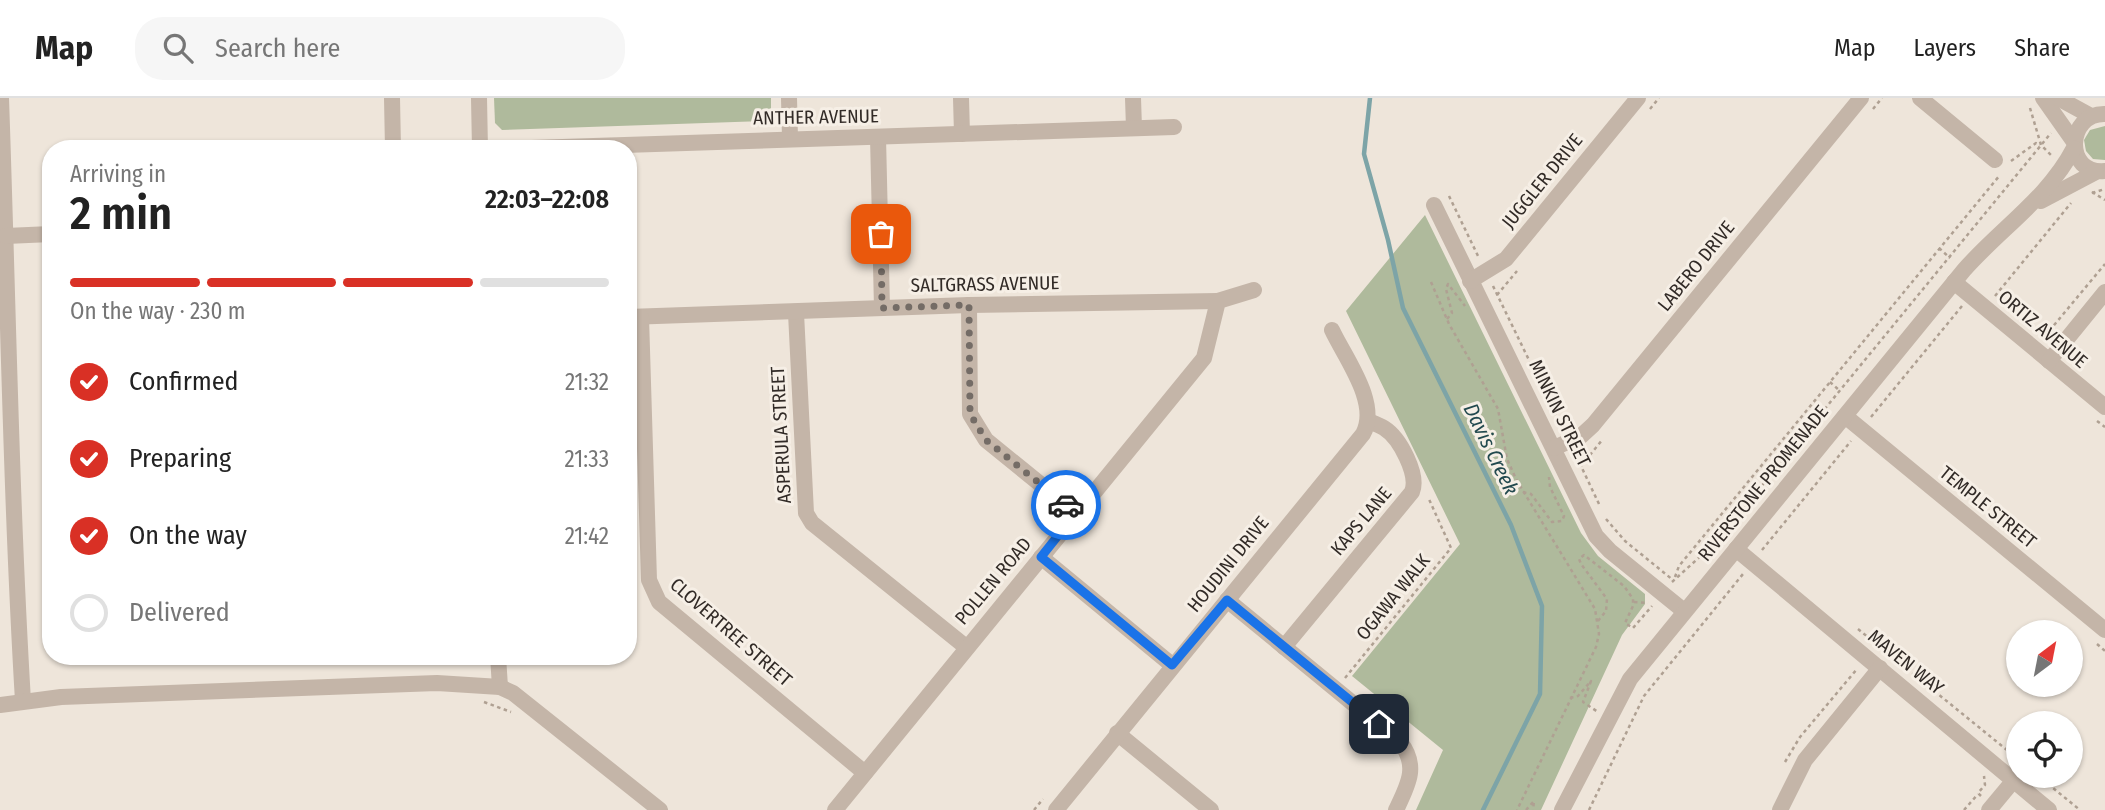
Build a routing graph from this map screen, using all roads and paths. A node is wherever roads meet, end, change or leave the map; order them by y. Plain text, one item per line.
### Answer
1 (1, 98) edge
2 (392, 98) edge
3 (479, 98) edge
4 (789, 98) edge
5 (961, 98) edge
6 (1133, 98) edge
7 (1638, 98) edge
8 (1882, 98) edge
9 (1920, 98) edge
10 (2043, 98) edge
11 (2058, 98) edge
12 (1867, 103) edge
13 (2101, 114) edge
14 (1174, 127) dead end
15 (1134, 128) junction
16 (962, 134) junction
17 (878, 136) junction
18 (790, 138) junction
19 (393, 140) edge
20 (480, 140) edge
21 (637, 144) edge
22 (2074, 145) junction
23 (1995, 160) dead end
24 (2100, 171) edge
25 (2105, 189) edge
26 (2084, 195) dead end
27 (1449, 196) dead end
28 (2075, 198) dead end
29 (1434, 205) dead end
30 (2029, 208) junction
31 (42, 234) edge
32 (6, 236) junction
33 (1939, 248) junction
34 (1949, 257) junction
35 (2105, 264) edge
36 (1486, 272) junction
37 (1959, 276) junction
38 (1470, 281) junction
39 (1432, 282) dead end
40 (1254, 290) dead end
41 (2105, 292) edge
42 (1971, 296) junction
43 (1995, 296) dead end
44 (1218, 301) junction
45 (969, 305) junction
46 (882, 308) junction
47 (796, 313) junction
48 (637, 317) edge
49 (1332, 330) dead end
50 (2045, 337) dead end
51 (2049, 361) junction
52 (637, 370) edge
53 (6, 378) edge
54 (2105, 407) edge
55 (1845, 416) junction
56 (1368, 421) junction
57 (1861, 429) junction
58 (1607, 433) dead end
59 (1562, 445) junction
60 (1573, 468) junction
61 (1412, 492) junction
62 (1523, 492) junction
63 (1076, 513) junction
64 (7, 536) edge
65 (1736, 549) junction
66 (1041, 557) junction
67 (1752, 563) junction
68 (1673, 580) junction
69 (1227, 600) junction
70 (1633, 602) junction
71 (1685, 611) junction
72 (1598, 621) junction
73 (2105, 630) edge
74 (966, 647) junction
75 (1284, 647) junction
76 (499, 665) edge
77 (1172, 665) junction
78 (1880, 668) junction
79 (500, 687) junction
80 (1336, 689) junction
81 (1570, 698) junction
82 (475, 699) dead end
83 (23, 701) junction
84 (0, 705) edge
85 (518, 715) dead end
86 (1607, 717) junction
87 (1117, 733) junction
88 (865, 773) junction
89 (2006, 773) edge
90 (2007, 788) edge
91 (2023, 788) edge
92 (2053, 788) edge
93 (1978, 793) dead end
94 (660, 810) edge
95 (835, 810) edge
96 (1056, 810) edge
97 (1211, 810) edge
98 (1396, 810) edge
99 (1517, 810) edge
100 (1526, 810) edge
101 (1533, 810) edge
102 (1562, 810) edge
103 (1589, 810) edge
104 (1780, 810) edge
105 (1964, 810) edge
106 (1989, 810) edge
107 (2049, 810) edge
108 (2080, 810) edge

1 - 32 street
2 - 19 street
3 - 20 street
4 - 18 street
5 - 16 street
6 - 15 street
7 - 36 street, JUGGLER DRIVE
8 - 12 path
9 - 23 street
10 - 22 street
11 - 13 street
12 - 59 street, LABERO DRIVE
13 - 22 street, RIVERSTONE PROMENADE
14 - 15 street, ANTHER AVENUE
15 - 16 street, ANTHER AVENUE
16 - 17 street, ANTHER AVENUE
17 - 18 street, ANTHER AVENUE
17 - 46 street
18 - 21 street, ANTHER AVENUE
22 - 24 street
22 - 30 street, RIVERSTONE PROMENADE
24 - 30 street, RIVERSTONE PROMENADE
25 - 26 path
27 - 36 path
28 - 43 path
29 - 38 street, MINKIN STREET
30 - 37 street, RIVERSTONE PROMENADE
31 - 32 street
32 - 53 street
33 - 34 path
33 - 34 path
33 - 68 path
34 - 37 path
34 - 68 path
35 - 50 path
36 - 38 street, JUGGLER DRIVE
36 - 59 path
37 - 42 street, ORTIZ AVENUE
37 - 55 street, RIVERSTONE PROMENADE
38 - 59 street, MINKIN STREET
39 - 62 path
40 - 44 street
41 - 51 street
42 - 51 street, ORTIZ AVENUE
42 - 57 path
44 - 45 street, SALTGRASS AVENUE
44 - 63 street, POLLEN ROAD
45 - 46 street, SALTGRASS AVENUE
45 - 63 street
46 - 47 street, SALTGRASS AVENUE
47 - 48 street, SALTGRASS AVENUE
47 - 74 street, ASPERULA STREET
49 - 56 street
51 - 54 street, ORTIZ AVENUE
52 - 88 street, CLOVERTREE STREET
53 - 64 street
55 - 57 street, TEMPLE STREET
55 - 65 street, RIVERSTONE PROMENADE
56 - 61 street, KAPS LANE
56 - 69 street, HOUDINI DRIVE
57 - 67 path
57 - 73 street, TEMPLE STREET
58 - 60 path
59 - 60 street, MINKIN STREET
60 - 62 path
60 - 68 path
60 - 71 street, MINKIN STREET
61 - 75 street, KAPS LANE
61 - 80 path, OGAWA WALK
62 - 72 path
63 - 66 street, POLLEN ROAD
64 - 83 street
65 - 67 street, MAVEN WAY
65 - 71 street, RIVERSTONE PROMENADE
66 - 74 street, POLLEN ROAD
66 - 77 street
67 - 78 street, MAVEN WAY
67 - 103 path
69 - 75 street
69 - 77 street, HOUDINI DRIVE
70 - 70 path
70 - 72 path
71 - 86 street, RIVERSTONE PROMENADE
72 - 81 path
74 - 88 street, POLLEN ROAD
75 - 80 street
76 - 79 street
77 - 87 street, HOUDINI DRIVE
78 - 89 street, MAVEN WAY
78 - 104 street
79 - 83 street
79 - 94 street
80 - 98 street
81 - 86 path
81 - 99 path
82 - 85 path
83 - 84 street
86 - 102 street, RIVERSTONE PROMENADE
87 - 96 street, HOUDINI DRIVE
87 - 97 street
88 - 95 street, POLLEN ROAD
90 - 106 street
91 - 107 street, MAVEN WAY
92 - 108 path
93 - 105 path
100 - 101 path

